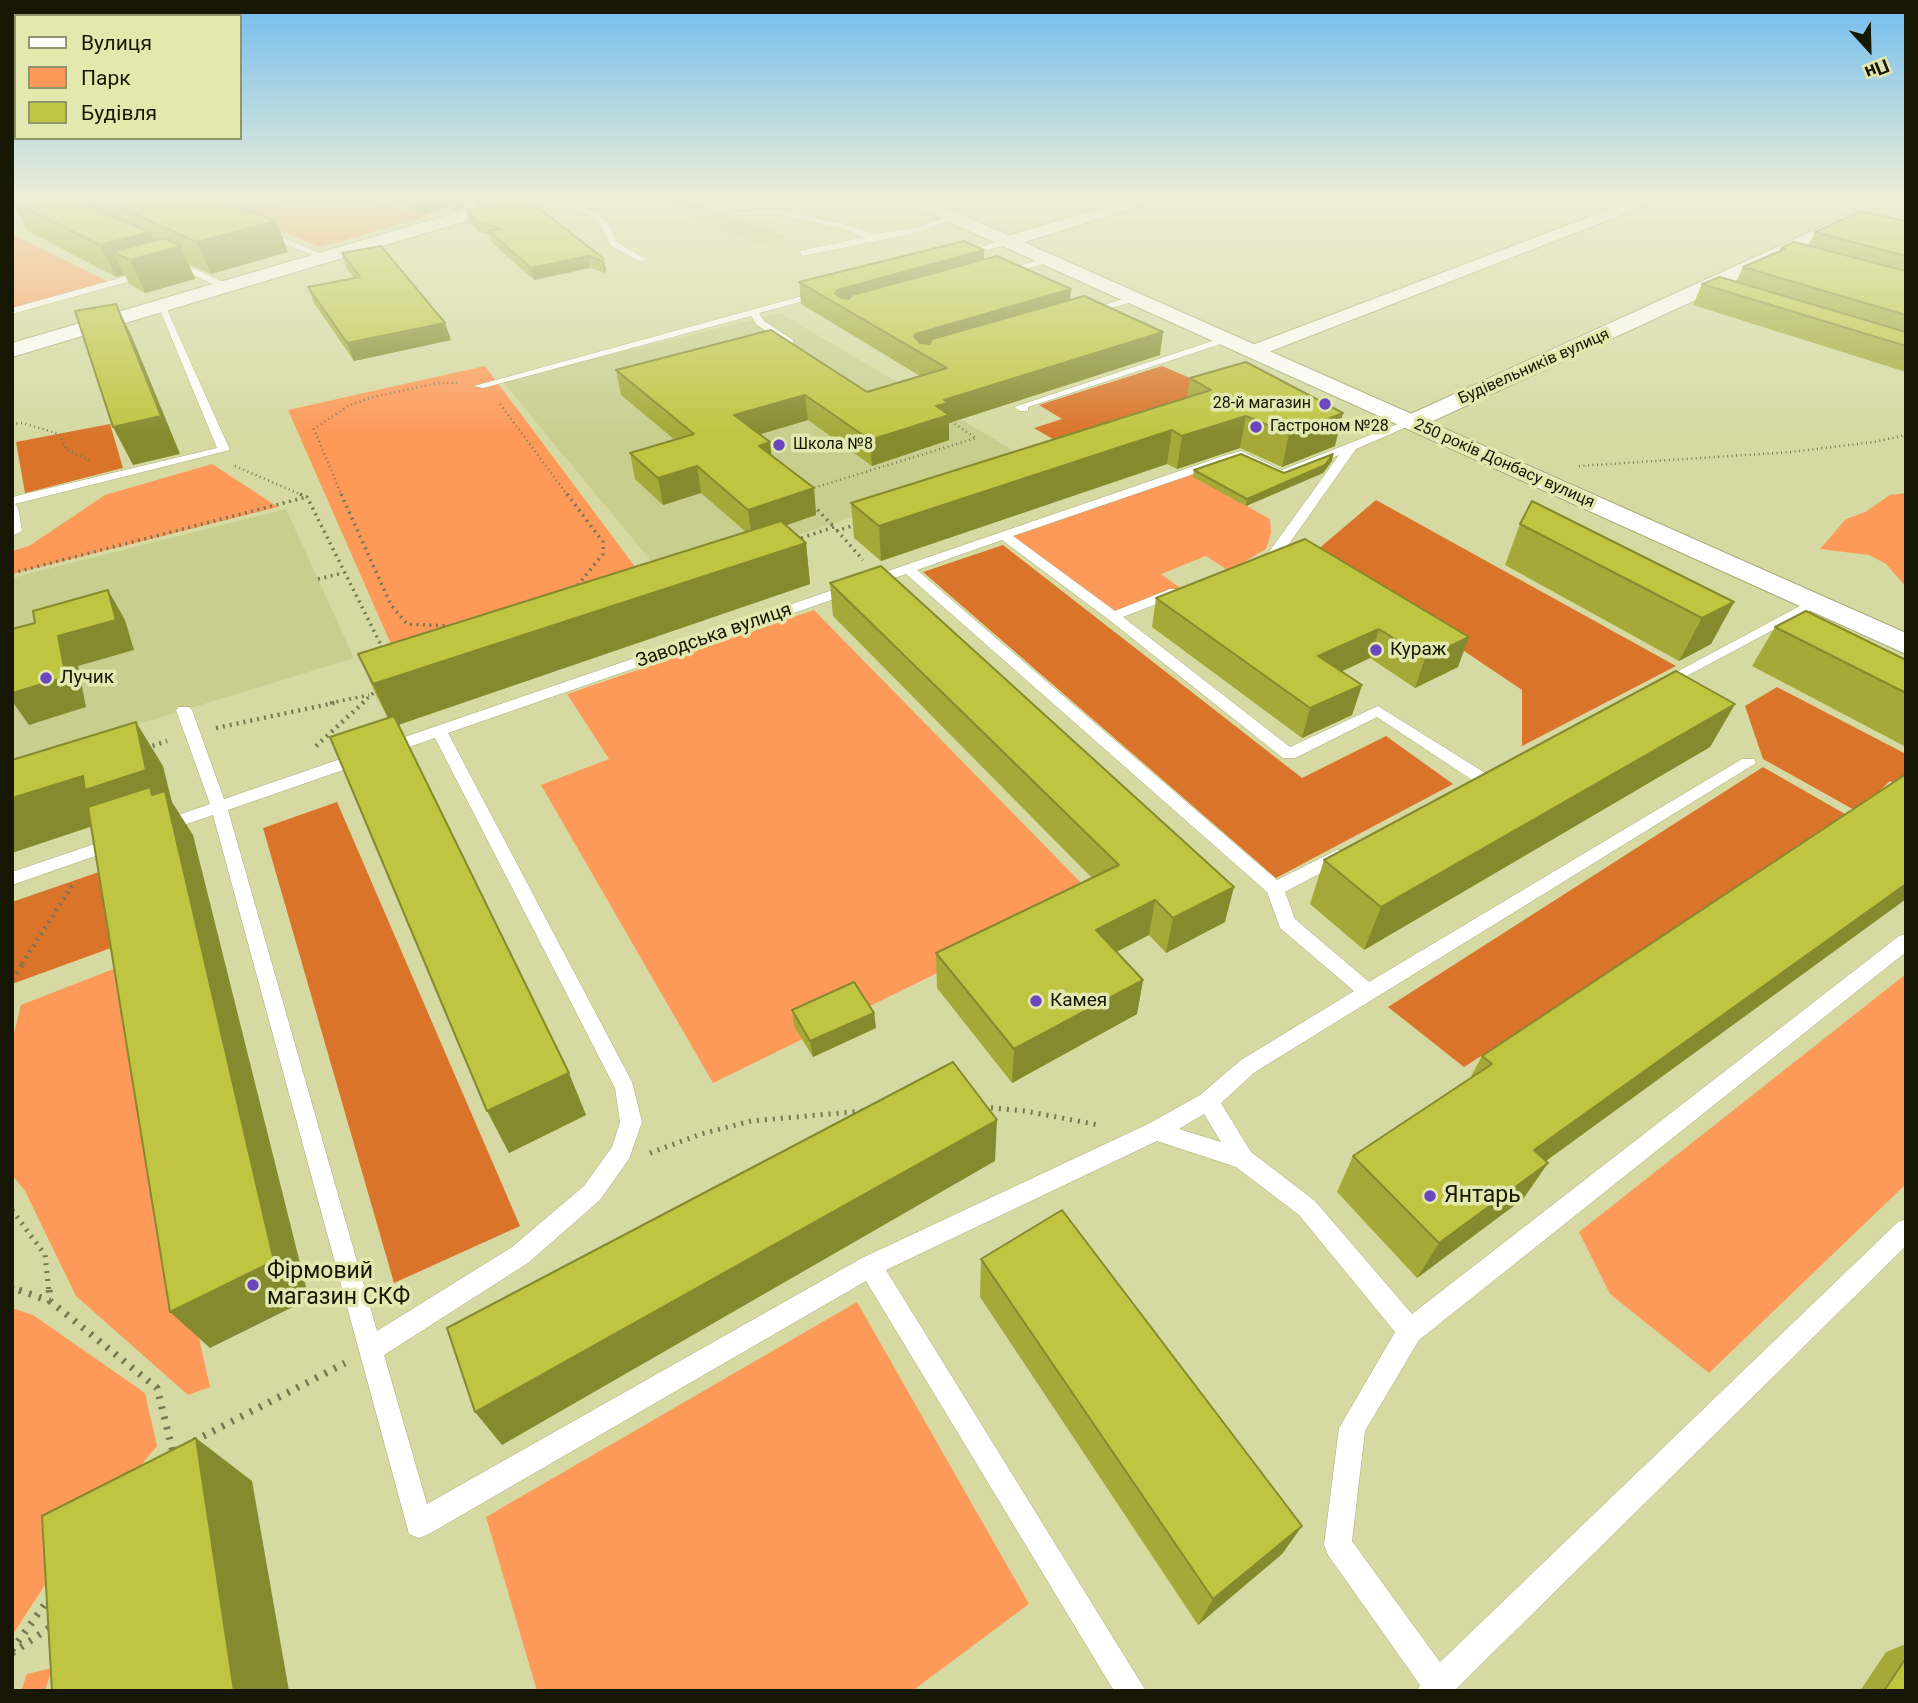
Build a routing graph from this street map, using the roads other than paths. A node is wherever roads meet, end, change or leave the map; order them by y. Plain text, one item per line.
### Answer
1 (134, 277) edge
2 (207, 277) edge
3 (253, 277) edge
4 (1086, 277) edge
5 (1445, 277) edge
6 (1730, 277) edge
7 (225, 286) junction
8 (1707, 288) junction
9 (836, 290) edge
10 (1734, 296) edge
11 (1133, 299) junction
12 (160, 305) junction
13 (12, 311) edge
14 (753, 312) junction
15 (1075, 316) edge
16 (1227, 339) junction
17 (12, 350) edge
18 (1254, 351) junction
19 (804, 352) edge
20 (480, 386) road end
21 (1024, 409) edge
22 (1412, 422) junction
23 (1351, 447) junction
24 (12, 501) edge
25 (12, 507) edge
26 (12, 532) edge
27 (1004, 536) junction
28 (1240, 567) edge
29 (908, 569) junction
30 (1194, 585) edge
31 (1813, 603) junction
32 (1113, 616) junction
33 (1906, 645) edge
34 (1642, 695) edge
35 (184, 710) dead end
36 (439, 731) junction
37 (1748, 763) dead end
38 (1484, 780) edge
39 (219, 807) junction
40 (1361, 844) edge
41 (12, 879) edge
42 (1275, 889) junction
43 (1906, 941) edge
44 (1368, 992) junction
45 (1208, 1101) junction
46 (1152, 1133) junction
47 (1243, 1159) junction
48 (1906, 1230) edge
49 (870, 1266) junction
50 (1410, 1331) junction
51 (370, 1350) junction
52 (1435, 1688) edge
53 (1131, 1691) edge

1 - 13 lane
2 - 7 lane
3 - 7 street
4 - 11 street, 250 років Донбасу вулиця
5 - 18 street
6 - 8 street, Будівельників вулиця
7 - 12 street
8 - 10 street
8 - 22 street, Будівельників вулиця
9 - 14 lane
11 - 15 lane
11 - 16 street, 250 років Донбасу вулиця
12 - 17 street
12 - 24 lane
14 - 19 lane
14 - 20 lane
16 - 18 street, 250 років Донбасу вулиця
16 - 21 lane
18 - 22 street, 250 років Донбасу вулиця
22 - 23 lane, Заводська вулиця
22 - 31 street, 250 років Донбасу вулиця
23 - 27 lane, Заводська вулиця
23 - 28 lane
25 - 26 lane
27 - 29 lane, Заводська вулиця
27 - 32 lane
29 - 36 lane, Заводська вулиця
29 - 42 lane
30 - 32 lane
31 - 33 street, 250 років Донбасу вулиця
31 - 34 lane
32 - 38 lane
35 - 39 lane
36 - 39 lane, Заводська вулиця
36 - 51 lane
37 - 44 lane
39 - 41 lane, Заводська вулиця
39 - 51 lane
40 - 42 lane
42 - 44 lane
43 - 50 lane
44 - 45 lane
45 - 46 lane
45 - 47 lane
46 - 47 lane
46 - 49 lane
47 - 50 lane
48 - 52 lane
49 - 51 lane
49 - 53 lane
50 - 52 lane

